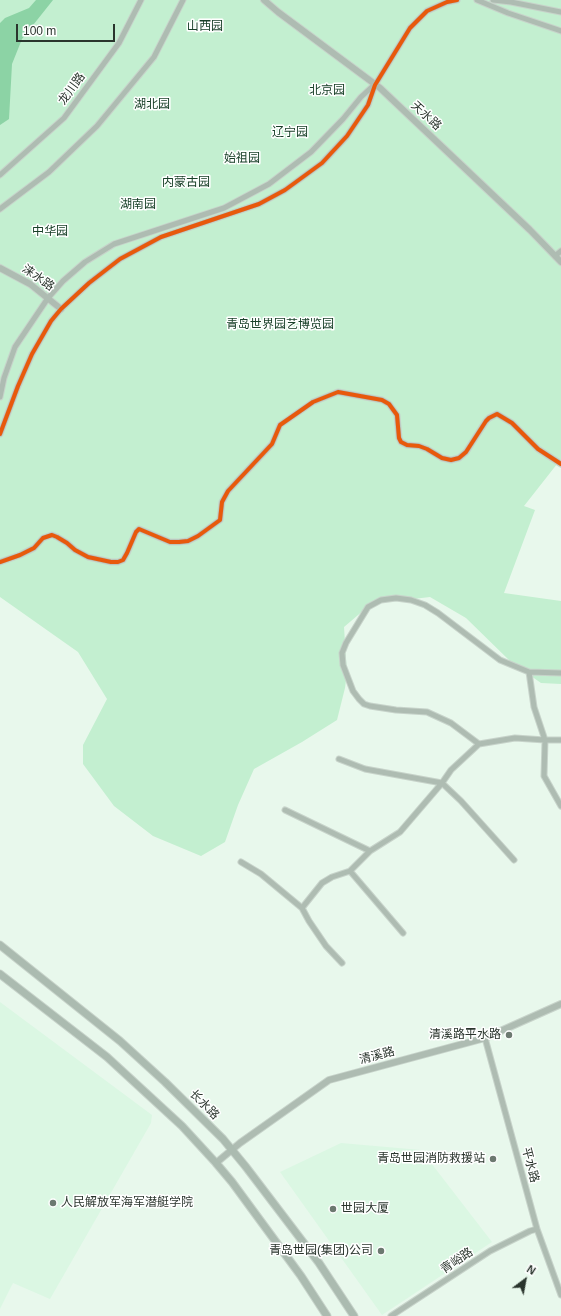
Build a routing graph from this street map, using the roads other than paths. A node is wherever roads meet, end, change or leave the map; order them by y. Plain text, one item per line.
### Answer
1 (141, 0) edge
2 (183, 0) edge
3 (264, 0) edge
4 (457, 0) edge
5 (477, 0) edge
6 (493, 0) edge
7 (512, 1) edge
8 (561, 12) edge
9 (508, 13) junction
10 (561, 31) edge
11 (375, 84) junction
12 (0, 175) edge
13 (0, 209) edge
14 (561, 251) edge
15 (556, 256) junction
16 (561, 262) edge
17 (0, 268) edge
18 (48, 298) junction
19 (61, 309) junction
20 (0, 397) edge
21 (0, 434) edge
22 (561, 464) edge
23 (0, 562) edge
24 (529, 672) junction
25 (561, 673) edge
26 (545, 740) junction
27 (561, 740) edge
28 (480, 744) junction
29 (339, 759) dead end
30 (442, 783) junction
31 (561, 806) edge
32 (285, 810) dead end
33 (370, 851) junction
34 (514, 860) dead end
35 (241, 862) dead end
36 (350, 871) junction
37 (302, 908) junction
38 (403, 934) dead end
39 (0, 945) edge
40 (342, 962) dead end
41 (0, 974) edge
42 (561, 1004) edge
43 (485, 1038) junction
44 (232, 1149) junction
45 (216, 1162) junction
46 (537, 1230) junction
47 (561, 1295) edge
48 (400, 1310) junction
49 (327, 1316) edge
50 (354, 1316) edge
51 (392, 1316) edge
52 (403, 1316) edge

1 - 12 street, 龙川路
2 - 13 street
3 - 11 street, 天水路
4 - 11 street
5 - 9 street
6 - 7 street
7 - 8 street
7 - 9 street
9 - 10 street
11 - 15 street, 天水路
11 - 18 street
11 - 19 street
14 - 15 street
15 - 16 street, 天水路
17 - 18 street, 涞水路
18 - 19 street, 涞水路
18 - 20 street
19 - 21 street
22 - 23 street
24 - 25 street
24 - 26 street
24 - 28 street
26 - 27 street
26 - 28 street
26 - 31 street
28 - 30 street
29 - 30 street
30 - 33 street
30 - 34 street
32 - 33 street
33 - 36 street
35 - 37 street
36 - 37 street
36 - 38 street
37 - 40 street
39 - 44 main road, 长水路
41 - 45 main road
42 - 43 street, 清溪路
43 - 44 street, 清溪路
43 - 46 street, 平水路
44 - 45 street, 清溪路
44 - 50 main road, 长水路
45 - 49 main road
46 - 47 street, 平水路
46 - 48 street, 青峪路
48 - 51 street, 青峪路
48 - 52 street

